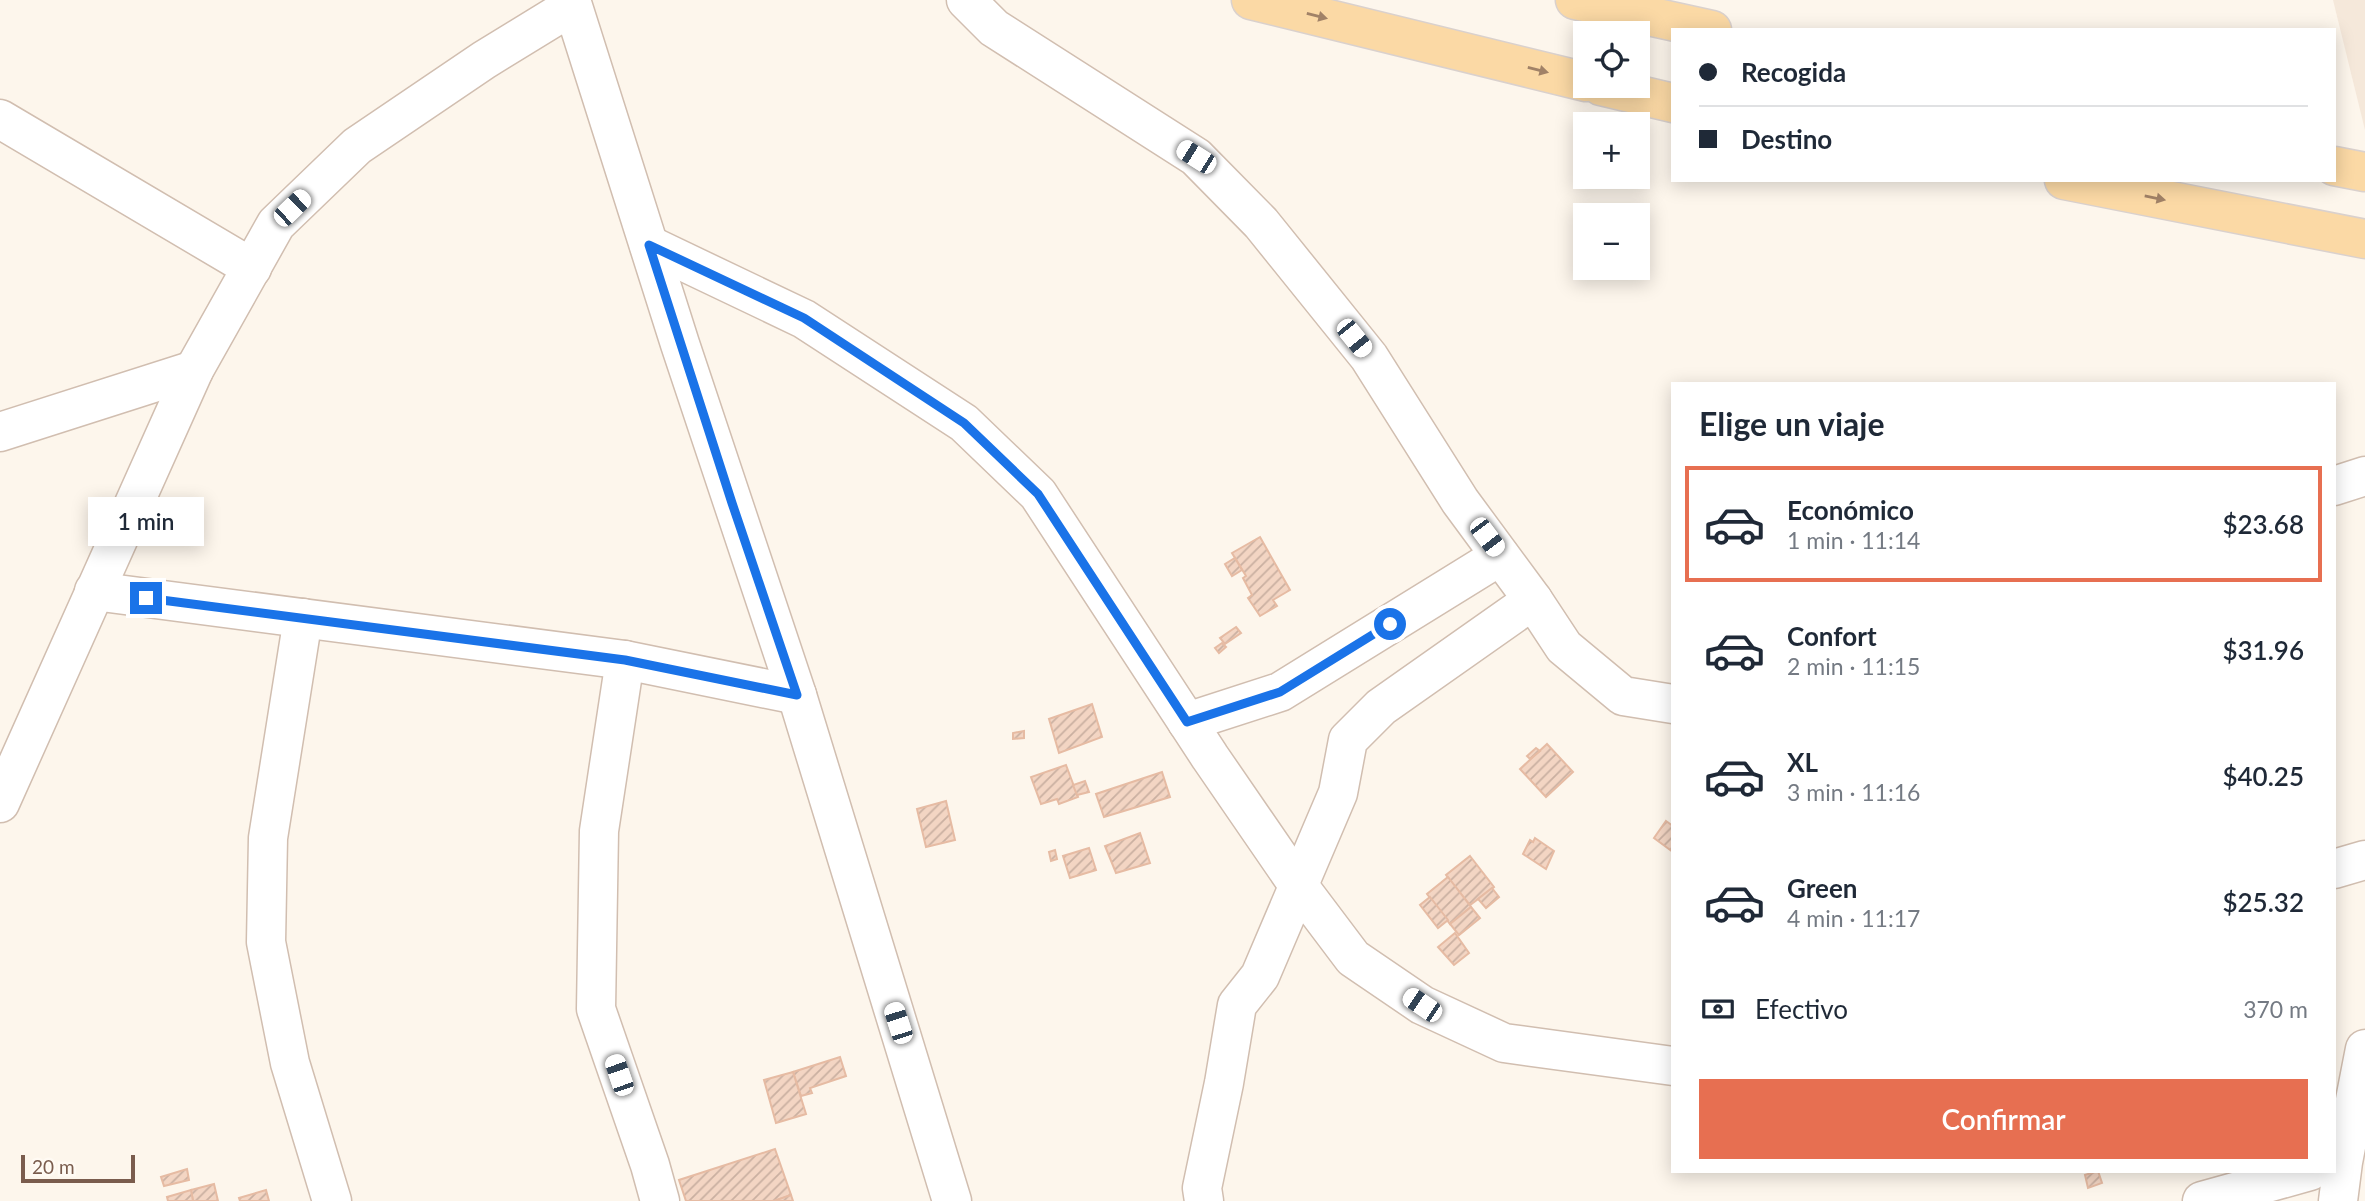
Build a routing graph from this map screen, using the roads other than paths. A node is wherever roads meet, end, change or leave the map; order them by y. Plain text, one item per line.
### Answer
1 (966, 0) edge
2 (1251, 0) edge
3 (1576, 0) edge
4 (571, 3) edge
5 (999, 14) edge
6 (1703, 28) edge
7 (1573, 79) edge
8 (1650, 98) edge
9 (1671, 103) edge
10 (10, 133) edge
11 (2336, 166) edge
12 (2365, 172) edge
13 (2074, 182) edge
14 (2365, 239) edge
15 (649, 245) junction
16 (252, 268) junction
17 (194, 370) junction
18 (0, 432) edge
19 (2365, 476) edge
20 (2336, 485) edge
21 (1500, 555) junction
22 (94, 591) junction
23 (1533, 600) junction
24 (303, 618) junction
25 (625, 660) junction
26 (797, 695) junction
27 (1671, 704) edge
28 (1187, 722) junction
29 (12, 753) edge
30 (0, 803) edge
31 (2365, 860) edge
32 (2336, 868) edge
33 (1298, 885) junction
34 (2365, 1049) edge
35 (1671, 1066) edge
36 (2336, 1142) edge
37 (2301, 1173) edge
38 (2331, 1173) edge
39 (332, 1201) edge
40 (660, 1201) edge
41 (952, 1201) edge
42 (1204, 1201) edge
43 (2202, 1201) edge
44 (2338, 1201) edge

1 - 5 street
2 -> 7 main road
3 - 6 main road
4 - 15 street
4 - 16 street
5 - 21 street
8 - 9 main road
10 - 16 street
11 - 12 main road
13 -> 14 main road
15 - 26 street
15 - 28 street
16 - 17 street
17 - 18 street
17 - 22 street
19 - 20 street
21 - 23 street
21 - 28 street
22 - 24 street
22 - 29 street
23 - 27 street
23 - 33 street
24 - 25 street
24 - 39 street
25 - 26 street
25 - 40 street
26 - 41 street
28 - 33 street
29 - 30 street
31 - 32 street
33 - 35 street
33 - 42 street
34 - 36 street
37 - 43 street
38 - 44 street

